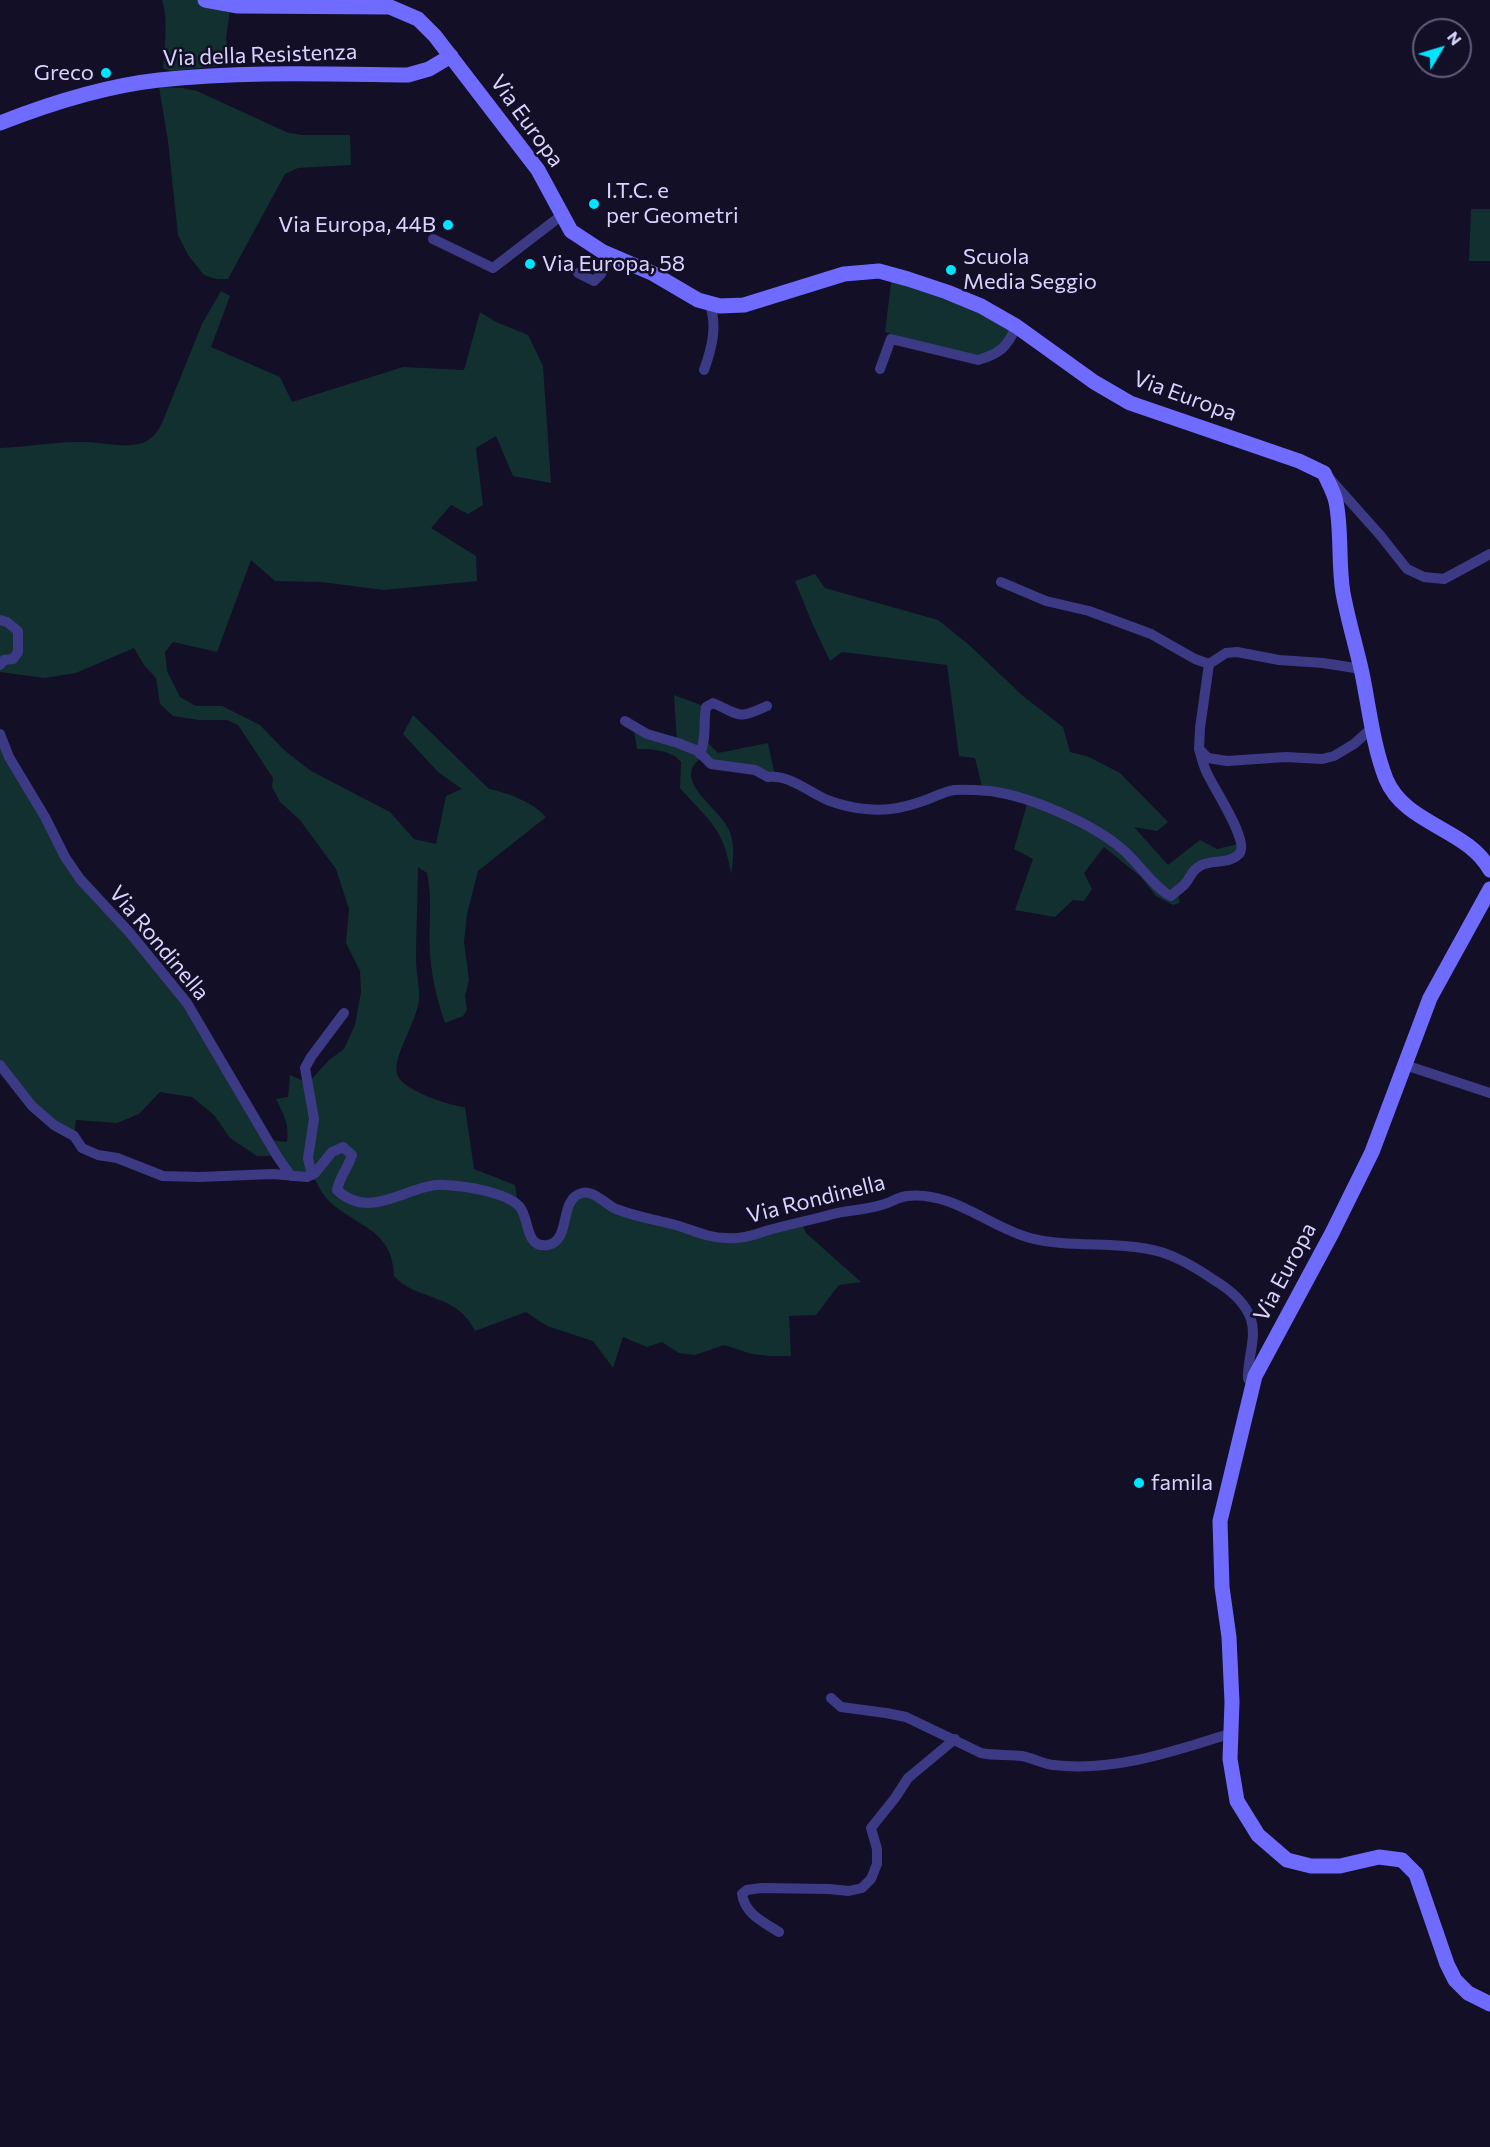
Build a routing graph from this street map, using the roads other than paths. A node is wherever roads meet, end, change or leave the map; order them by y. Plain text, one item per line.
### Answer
1 (205, 0) edge
2 (451, 56) junction
3 (0, 123) edge
4 (562, 215) junction
5 (433, 239) dead end
6 (610, 255) junction
7 (578, 273) dead end
8 (709, 303) junction
9 (1016, 326) junction
10 (880, 369) dead end
11 (704, 370) dead end
12 (1324, 473) junction
13 (1490, 554) edge
14 (1001, 582) dead end
15 (0, 620) edge
16 (2, 662) edge
17 (1209, 664) junction
18 (1361, 669) junction
19 (766, 706) dead end
20 (625, 721) dead end
21 (1373, 727) junction
22 (0, 735) edge
23 (1199, 748) junction
24 (700, 754) junction
25 (1490, 870) edge
26 (1490, 889) edge
27 (344, 1013) dead end
28 (0, 1065) edge
29 (1405, 1065) junction
30 (1490, 1093) edge
31 (312, 1175) junction
32 (291, 1176) junction
33 (1252, 1383) junction
34 (831, 1698) dead end
35 (1229, 1734) junction
36 (954, 1739) junction
37 (779, 1932) dead end
38 (1490, 2004) edge

1 - 2 main road, Via Europa
2 - 3 main road, Via della Resistenza
2 - 4 main road, Via Europa
4 - 5 street
4 - 6 main road, Via Europa
6 - 7 street
6 - 8 main road, Via Europa
8 - 9 main road, Via Europa
8 - 11 street
9 - 10 street
9 - 12 main road, Via Europa
12 - 13 street
12 - 18 main road
14 - 17 street
15 - 16 street
17 - 18 street
17 - 23 street
18 - 21 main road
19 - 24 street
20 - 24 street
21 - 23 street
21 - 25 main road
22 - 32 street, Via Rondinella
23 - 24 street
26 - 29 main road, Via Europa
27 - 31 street
28 - 32 street
29 - 30 street
29 - 33 main road, Via Europa
31 - 32 street
31 - 33 street, Via Rondinella
33 - 35 main road, Via Europa
34 - 36 street
35 - 36 street
35 - 38 main road, Via Europa
36 - 37 street

